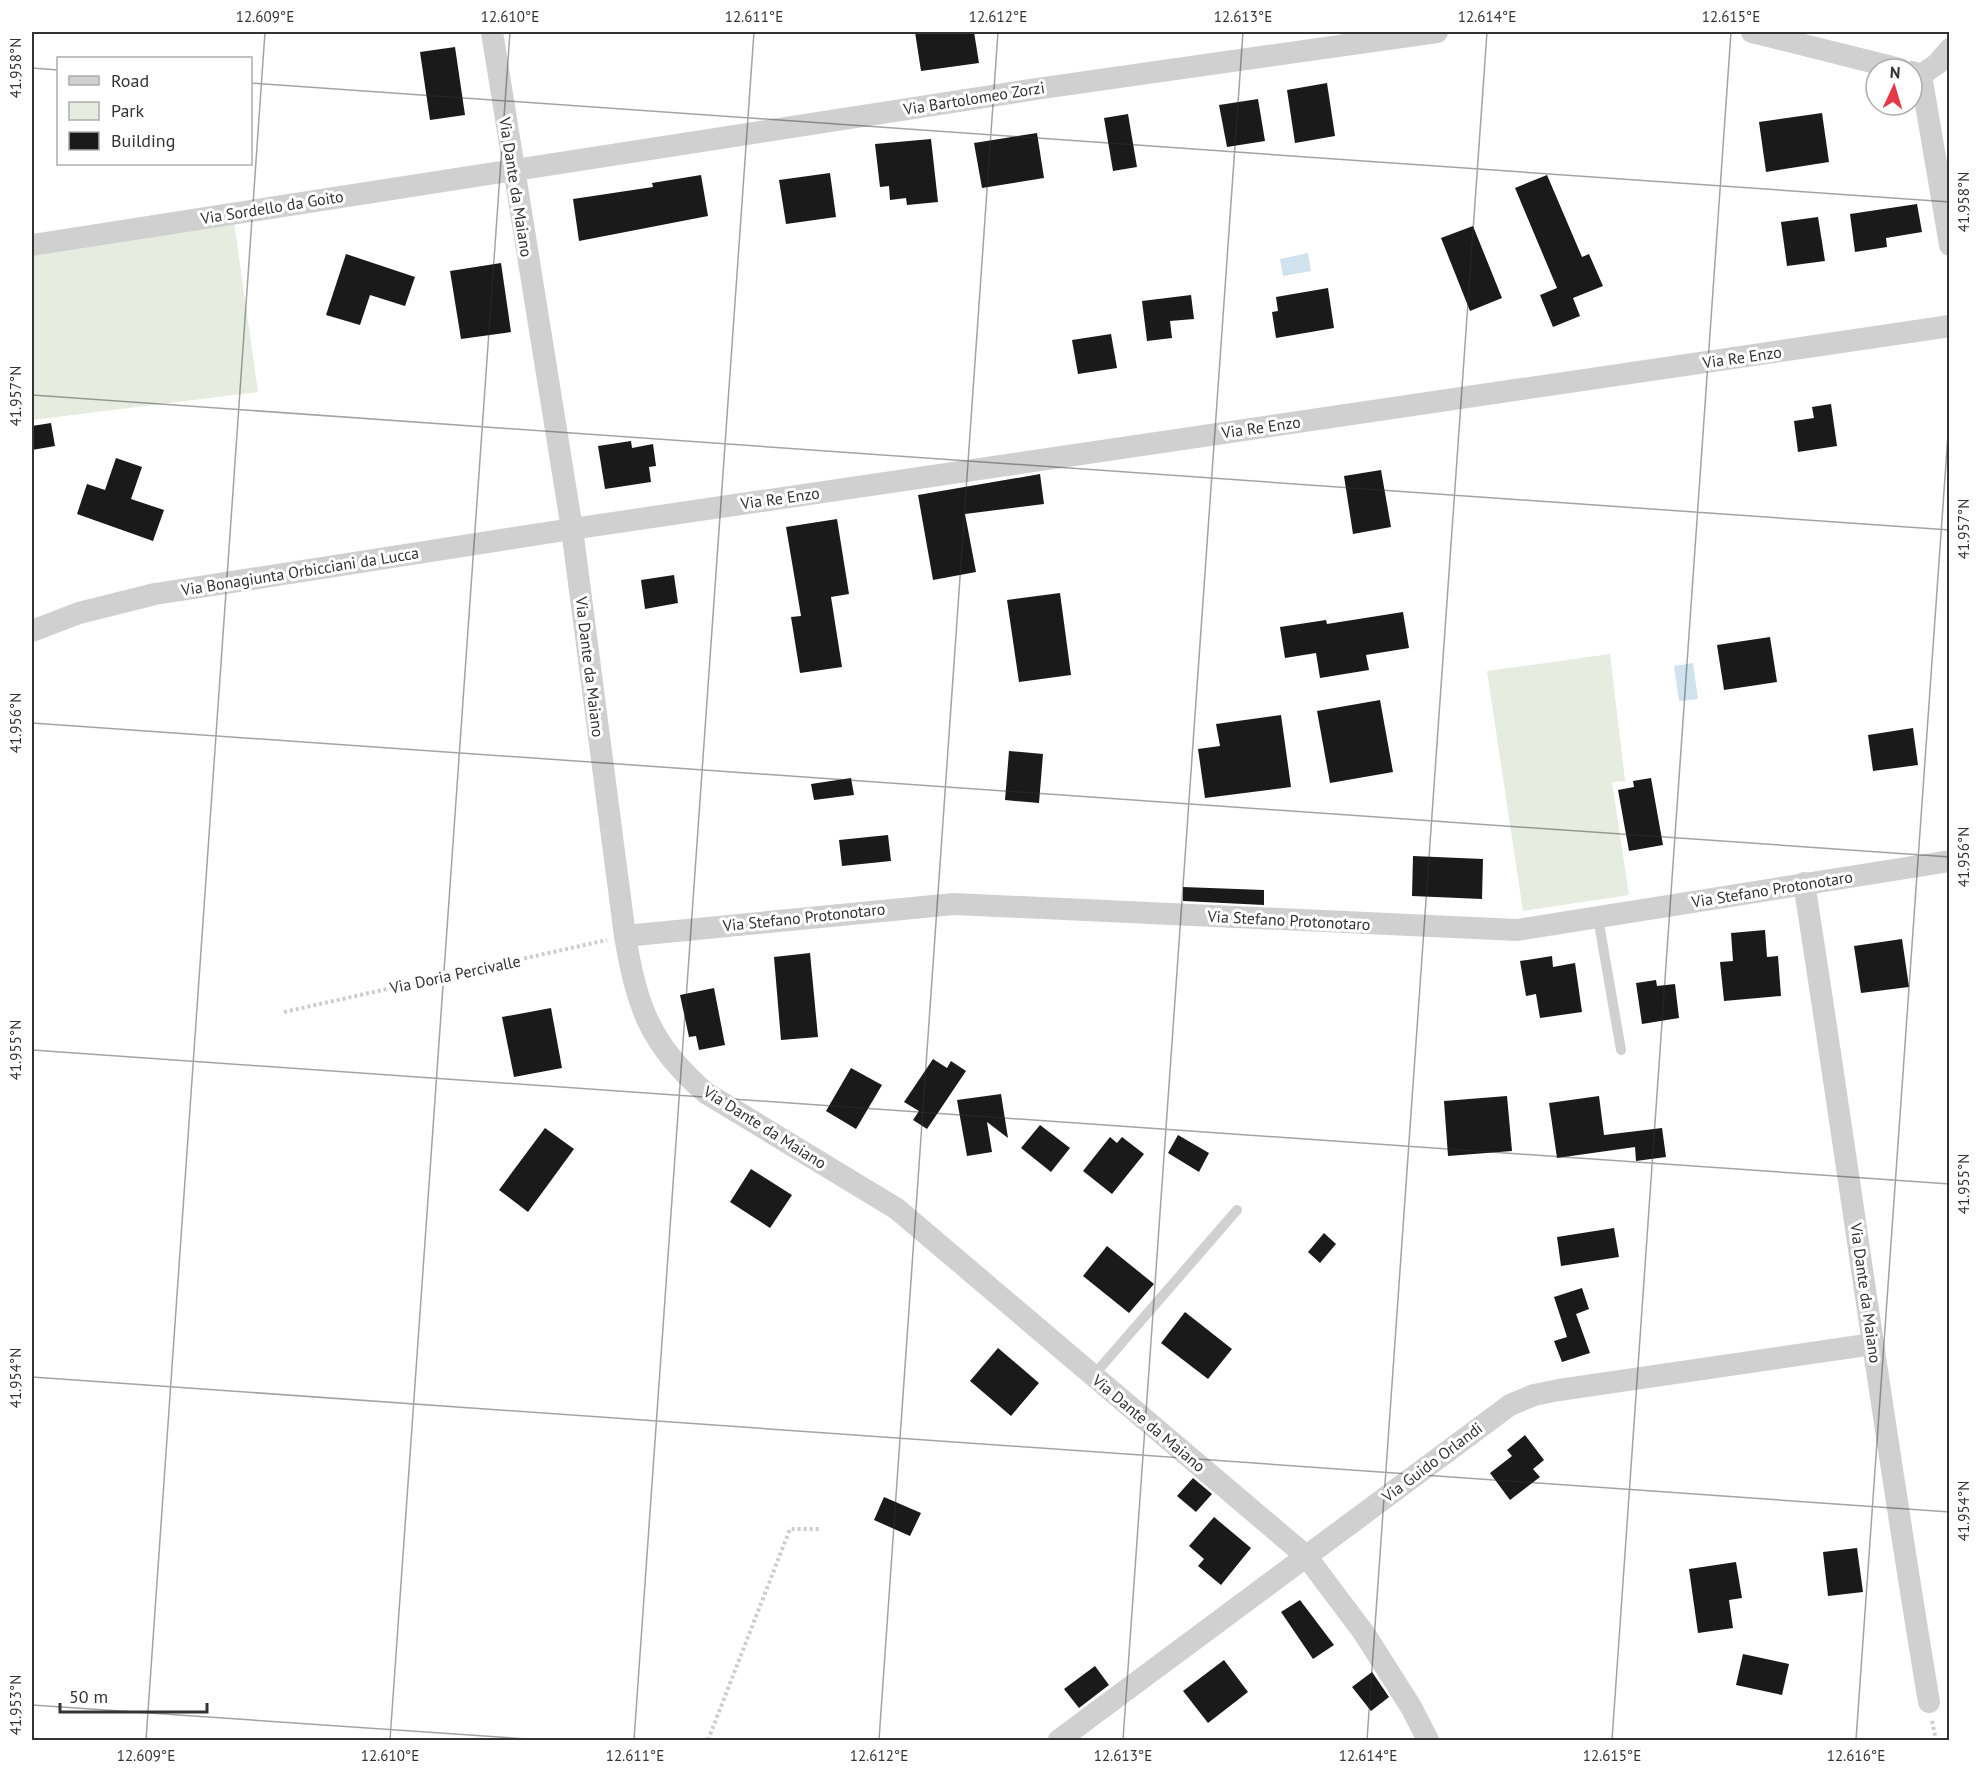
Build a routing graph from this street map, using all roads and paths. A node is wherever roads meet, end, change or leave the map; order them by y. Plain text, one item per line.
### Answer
1 (492, 32) edge
2 (1437, 32) edge
3 (1752, 32) edge
4 (1950, 49) edge
5 (1864, 60) edge
6 (1924, 68) edge
7 (1921, 117) edge
8 (512, 169) junction
9 (32, 244) edge
10 (1950, 245) edge
11 (1950, 326) edge
12 (572, 528) junction
13 (32, 631) edge
14 (1950, 861) edge
15 (1804, 883) junction
16 (1598, 918) junction
17 (625, 936) junction
18 (284, 1012) dead end
19 (1621, 1050) dead end
20 (1236, 1210) dead end
21 (1873, 1344) junction
22 (1093, 1376) junction
23 (820, 1529) dead end
24 (1306, 1556) junction
25 (1929, 1702) dead end
26 (708, 1740) edge
27 (1059, 1740) edge
28 (1428, 1740) edge

1 - 8 street, Via Dante da Maiano
2 - 8 street, Via Bartolomeo Zorzi
3 - 5 street
4 - 6 street
7 - 10 street
8 - 9 street, Via Sordello da Goito
8 - 12 street, Via Dante da Maiano
11 - 12 street, Via Re Enzo
12 - 13 street, Via Bonagiunta Orbicciani da Lucca
12 - 17 street, Via Dante da Maiano
14 - 15 street, Via Stefano Protonotaro
15 - 16 street, Via Stefano Protonotaro
15 - 21 street, Via Dante da Maiano
16 - 17 street, Via Stefano Protonotaro
16 - 19 lane
17 - 18 path, Via Doria Percivalle
17 - 22 street, Via Dante da Maiano
20 - 22 lane
21 - 24 street, Via Guido Orlandi
21 - 25 street, Via Dante da Maiano
22 - 24 street, Via Dante da Maiano
23 - 26 path
24 - 27 street, Via Guido Orlandi
24 - 28 street, Via Dante da Maiano

